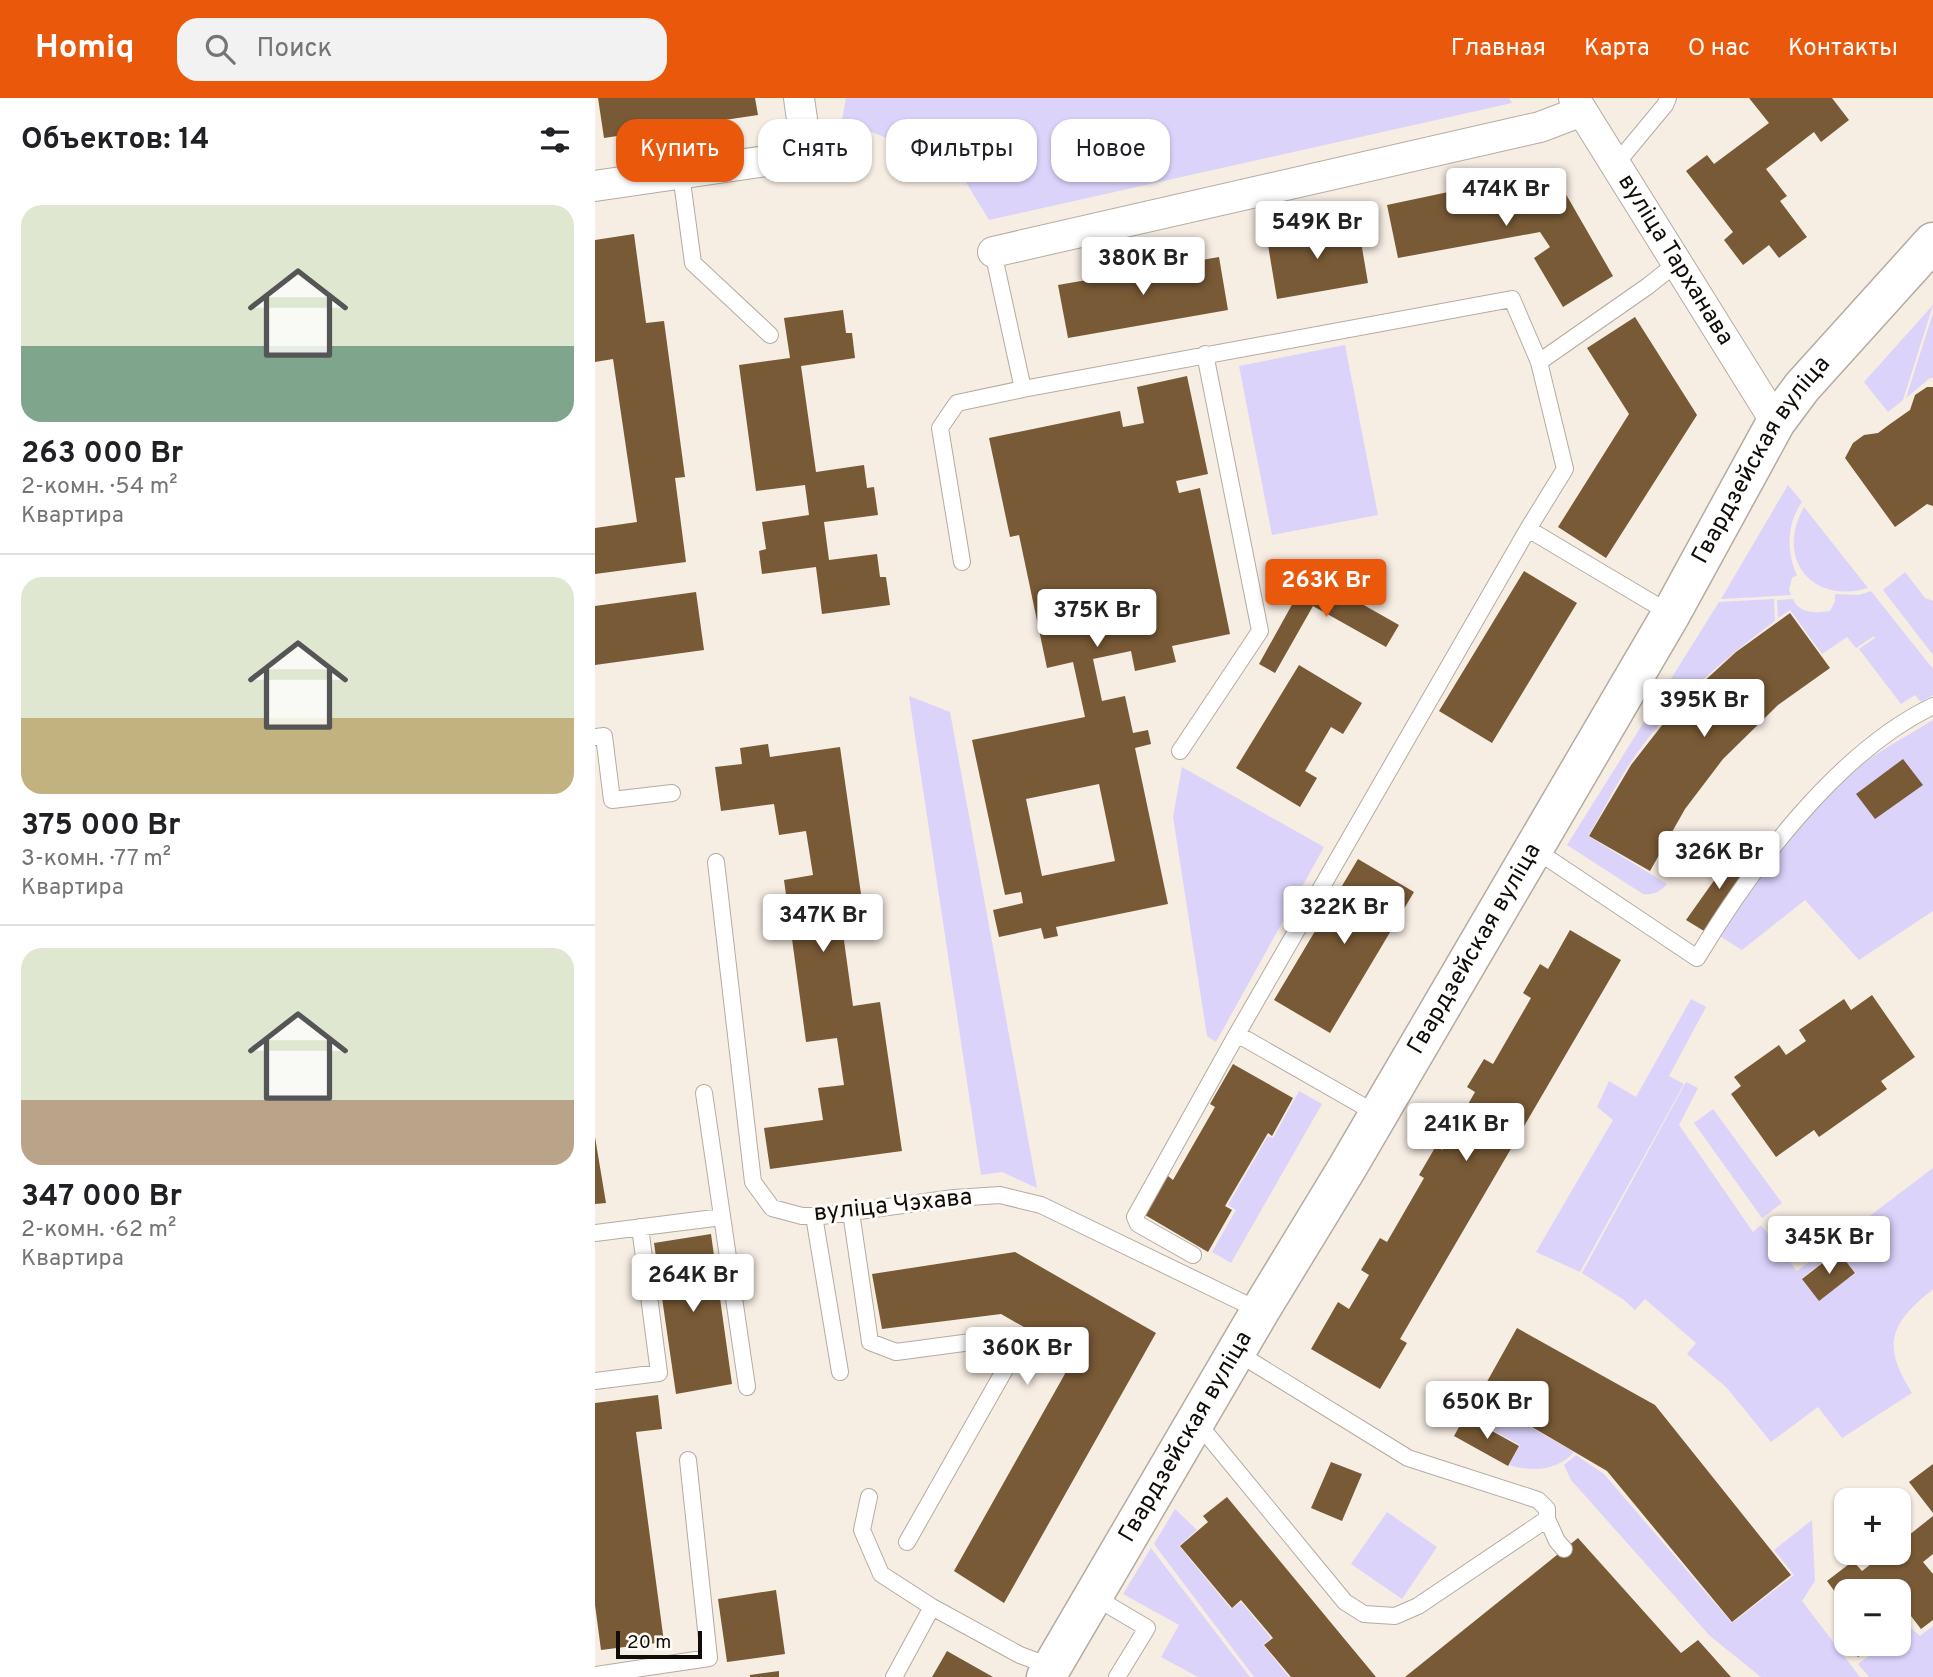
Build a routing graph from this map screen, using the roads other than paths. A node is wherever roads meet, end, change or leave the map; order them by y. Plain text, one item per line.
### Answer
1 (799, 98) edge
2 (1668, 98) edge
3 (1578, 104) edge
4 (744, 164) edge
5 (1616, 164) junction
6 (624, 182) edge
7 (682, 182) edge
8 (595, 186) edge
9 (1933, 242) edge
10 (993, 252) joint
11 (1678, 262) junction
12 (770, 335) dead end
13 (1205, 354) junction
14 (1539, 362) junction
15 (1023, 388) junction
16 (1776, 422) junction
17 (1528, 530) junction
18 (962, 562) dead end
19 (1671, 614) junction
20 (1933, 706) edge
21 (595, 737) edge
22 (1180, 751) dead end
23 (672, 793) dead end
24 (1533, 850) junction
25 (716, 862) dead end
26 (1237, 1034) junction
27 (703, 1093) dead end
28 (1377, 1114) junction
29 (851, 1212) junction
30 (814, 1216) junction
31 (722, 1217) junction
32 (640, 1227) junction
33 (595, 1233) edge
34 (1193, 1255) dead end
35 (1260, 1311) junction
36 (1236, 1352) junction
37 (840, 1372) dead end
38 (595, 1381) edge
39 (747, 1387) dead end
40 (1195, 1421) junction
41 (688, 1460) dead end
42 (869, 1497) dead end
43 (1547, 1519) junction
44 (907, 1542) dead end
45 (1564, 1549) dead end
46 (1093, 1596) junction
47 (932, 1607) junction
48 (687, 1669) edge
49 (1049, 1672) edge
50 (595, 1675) edge
51 (894, 1677) edge
52 (1117, 1677) edge

1 - 4 street
2 - 5 lane
3 - 5 street, вуліца Тарханава
3 - 10 street
5 - 11 street, вуліца Тарханава
6 - 8 street
7 - 12 lane
9 - 16 street, Гвардзейская вуліца
10 - 15 lane
11 - 14 lane
11 - 16 street, вуліца Тарханава
13 - 14 lane
13 - 15 lane
13 - 22 lane
14 - 17 lane
15 - 18 lane
16 - 19 street, Гвардзейская вуліца
17 - 19 lane
17 - 26 lane
19 - 24 street, Гвардзейская вуліца
20 - 24 lane
21 - 23 lane
24 - 28 street, Гвардзейская вуліца
25 - 30 lane, вуліца Чэхава
26 - 28 lane
26 - 34 lane
27 - 31 lane
28 - 35 street, Гвардзейская вуліца
29 - 30 lane, вуліца Чэхава
29 - 35 lane, вуліца Чэхава
29 - 44 lane
30 - 37 lane
31 - 32 lane
31 - 39 lane
32 - 33 lane
32 - 38 lane
35 - 36 street, Гвардзейская вуліца
36 - 40 street, Гвардзейская вуліца
36 - 43 lane
40 - 43 lane
40 - 46 street, Гвардзейская вуліца
41 - 48 lane
42 - 47 lane
43 - 45 lane
46 - 49 street, Гвардзейская вуліца
46 - 52 lane
47 - 49 lane
47 - 51 lane
48 - 50 lane

